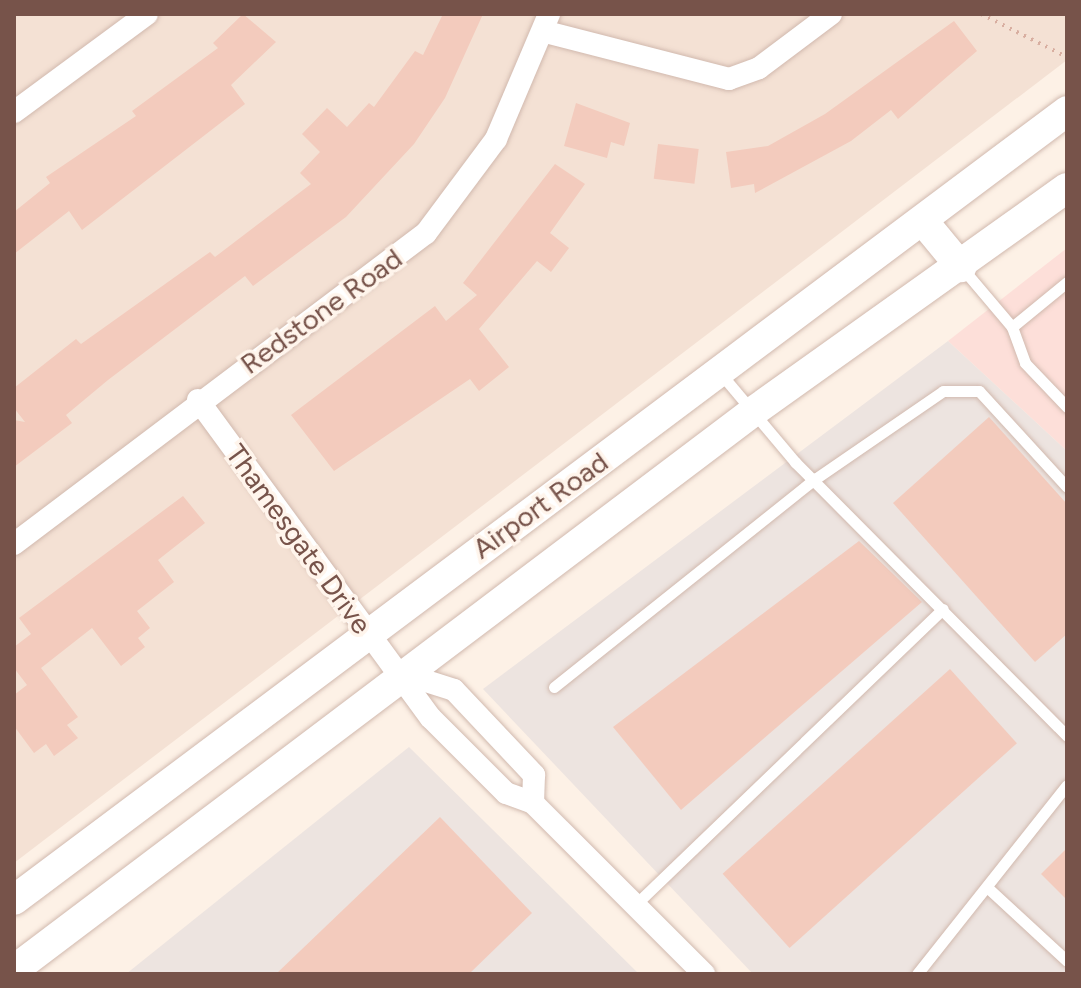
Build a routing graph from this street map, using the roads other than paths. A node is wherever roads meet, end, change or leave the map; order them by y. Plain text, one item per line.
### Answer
1 (147, 14) edge
2 (831, 14) edge
3 (548, 23) edge
4 (1067, 111) edge
5 (14, 112) edge
6 (1067, 188) edge
7 (923, 221) junction
8 (961, 267) junction
9 (1067, 282) edge
10 (1012, 327) junction
11 (717, 371) junction
12 (198, 400) junction
13 (1067, 407) edge
14 (754, 411) junction
15 (815, 479) junction
16 (1067, 487) edge
17 (14, 544) edge
18 (943, 609) junction
19 (366, 632) junction
20 (404, 674) junction
21 (554, 687) dead end
22 (1067, 736) edge
23 (1067, 785) edge
24 (533, 803) junction
25 (989, 889) junction
26 (14, 900) edge
27 (635, 905) junction
28 (1067, 961) edge
29 (14, 970) edge
30 (704, 974) edge
31 (917, 974) edge

1 - 5 street
2 - 3 street
3 - 12 street, Redstone Road
4 - 7 main road, Airport Road
6 - 8 main road, Airport Road
7 - 8 main road
7 - 11 main road, Airport Road
8 - 10 lane
8 - 14 main road, Airport Road
9 - 10 lane
10 - 13 lane
11 - 14 lane
11 - 19 main road, Airport Road
12 - 17 street, Redstone Road
12 - 19 street, Thamesgate Drive
14 - 15 lane
14 - 20 main road, Airport Road
15 - 16 lane
15 - 18 lane
15 - 21 lane
18 - 22 lane
18 - 27 lane
19 - 20 street, Thamesgate Drive
19 - 26 main road, Airport Road
20 - 24 street, Thamesgate Drive
20 - 24 street
20 - 29 main road, Airport Road
23 - 25 lane
24 - 27 street, Thamesgate Drive
25 - 28 lane
25 - 31 lane
27 - 30 street, Thamesgate Drive

